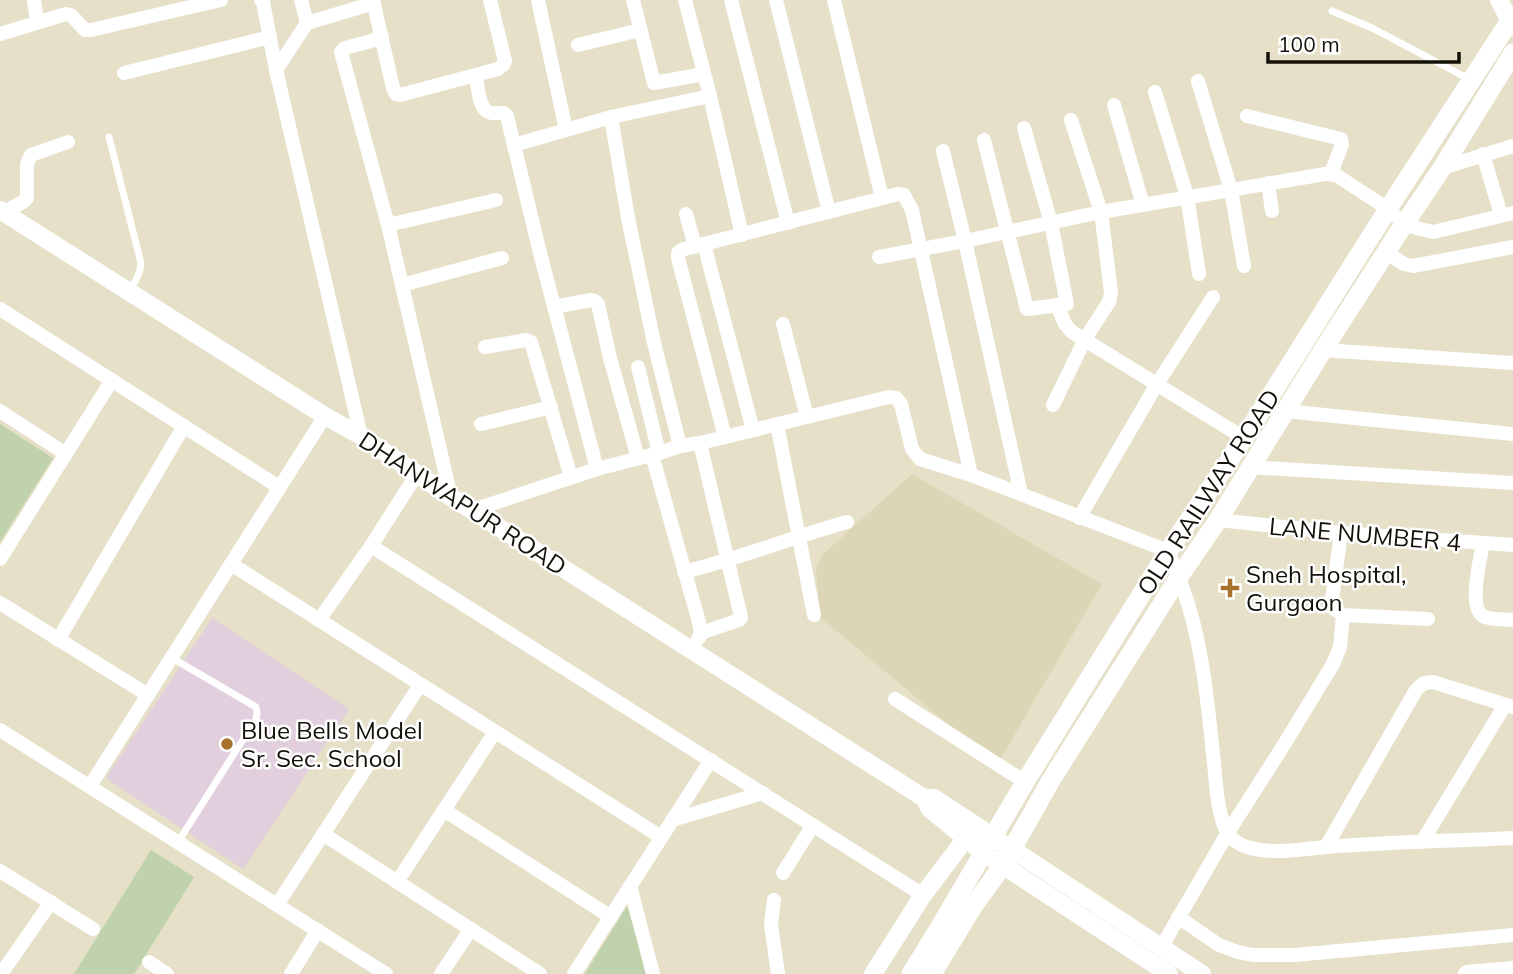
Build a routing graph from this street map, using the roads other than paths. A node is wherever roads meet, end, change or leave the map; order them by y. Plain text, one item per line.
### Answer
1 (34, 0) edge
2 (221, 0) edge
3 (261, 0) edge
4 (301, 0) edge
5 (490, 0) edge
6 (538, 0) edge
7 (633, 0) edge
8 (685, 0) edge
9 (731, 0) edge
10 (776, 0) edge
11 (834, 0) edge
12 (1499, 0) edge
13 (374, 1) edge
14 (336, 7) edge
15 (1332, 11) dead end
16 (37, 22) junction
17 (1512, 22) edge
18 (307, 23) junction
19 (640, 30) junction
20 (0, 34) edge
21 (270, 37) junction
22 (382, 38) junction
23 (578, 45) dead end
24 (1513, 53) edge
25 (276, 70) junction
26 (124, 73) dead end
27 (704, 74) junction
28 (477, 76) junction
29 (1198, 81) dead end
30 (1471, 81) junction
31 (1154, 92) dead end
32 (709, 96) junction
33 (1114, 104) dead end
34 (611, 117) junction
35 (1247, 117) dead end
36 (1071, 120) dead end
37 (1024, 128) dead end
38 (566, 130) junction
39 (109, 137) dead end
40 (984, 140) dead end
41 (68, 142) dead end
42 (514, 145) junction
43 (1513, 146) edge
44 (943, 151) dead end
45 (1483, 154) junction
46 (1443, 168) junction
47 (1331, 174) junction
48 (1268, 183) junction
49 (1231, 190) junction
50 (1187, 196) junction
51 (882, 198) junction
52 (496, 200) dead end
53 (1143, 205) junction
54 (1388, 209) junction
55 (2, 211) edge
56 (1272, 211) dead end
57 (829, 212) junction
58 (1101, 212) junction
59 (686, 214) dead end
60 (1507, 214) edge
61 (788, 223) junction
62 (1051, 223) junction
63 (1404, 224) junction
64 (388, 225) junction
65 (1008, 232) junction
66 (742, 235) junction
67 (965, 241) junction
68 (700, 245) junction
69 (1513, 247) edge
70 (919, 250) junction
71 (1387, 253) junction
72 (878, 257) dead end
73 (502, 258) dead end
74 (1244, 266) dead end
75 (1199, 274) dead end
76 (402, 285) junction
77 (128, 291) junction
78 (1213, 297) dead end
79 (1057, 305) junction
80 (554, 307) junction
81 (0, 309) edge
82 (783, 324) dead end
83 (1085, 339) junction
84 (485, 347) dead end
85 (1323, 350) junction
86 (1513, 363) edge
87 (638, 367) dead end
88 (112, 380) junction
89 (1157, 384) junction
90 (1053, 405) dead end
91 (551, 407) junction
92 (0, 411) edge
93 (1285, 411) junction
94 (325, 415) junction
95 (807, 417) junction
96 (481, 424) dead end
97 (777, 424) junction
98 (184, 426) junction
99 (753, 430) junction
100 (1513, 433) edge
101 (360, 436) junction
102 (725, 437) junction
103 (1244, 438) junction
104 (700, 443) junction
105 (680, 446) junction
106 (66, 454) junction
107 (650, 456) junction
108 (1250, 467) junction
109 (597, 468) junction
110 (417, 474) junction
111 (971, 475) junction
112 (572, 477) junction
113 (1513, 483) edge
114 (279, 487) junction
115 (1021, 495) junction
116 (451, 497) junction
117 (473, 510) junction
118 (1079, 518) junction
119 (1218, 520) junction
120 (848, 522) dead end
121 (1341, 533) junction
122 (800, 535) junction
123 (1483, 544) junction
124 (1513, 545) edge
125 (371, 546) junction
126 (1167, 553) junction
127 (0, 559) edge
128 (729, 561) junction
129 (231, 564) junction
130 (684, 572) junction
131 (1179, 577) junction
132 (0, 603) edge
133 (814, 615) dead end
134 (1343, 615) junction
135 (1428, 619) dead end
136 (318, 620) junction
137 (1513, 620) edge
138 (701, 633) junction
139 (58, 640) junction
140 (693, 651) junction
141 (172, 658) junction
142 (420, 685) junction
143 (148, 695) junction
144 (895, 699) dead end
145 (1509, 706) edge
146 (0, 730) edge
147 (495, 732) junction
148 (711, 760) junction
149 (1025, 782) junction
150 (90, 786) junction
151 (763, 793) junction
152 (924, 798) junction
153 (444, 810) junction
154 (672, 820) junction
155 (813, 825) junction
156 (323, 834) junction
157 (1227, 834) junction
158 (661, 837) junction
159 (966, 838) junction
160 (1513, 838) edge
161 (178, 842) junction
162 (1422, 842) junction
163 (988, 845) junction
164 (1326, 847) junction
165 (1007, 857) junction
166 (0, 871) edge
167 (783, 873) dead end
168 (397, 882) junction
169 (630, 887) junction
170 (927, 889) junction
171 (956, 899) junction
172 (774, 900) dead end
173 (51, 902) junction
174 (277, 905) junction
175 (611, 917) junction
176 (1178, 917) junction
177 (93, 929) dead end
178 (471, 929) junction
179 (318, 930) junction
180 (1513, 935) edge
181 (149, 962) dead end
182 (1166, 965) edge
183 (1513, 970) edge
184 (380, 972) edge
185 (0, 974) edge
186 (167, 974) edge
187 (291, 974) edge
188 (441, 974) edge
189 (540, 974) edge
190 (574, 974) edge
191 (653, 974) edge
192 (778, 974) edge
193 (873, 974) edge
194 (911, 974) edge
195 (932, 974) edge
196 (1202, 974) edge
197 (1467, 974) edge

1 - 16 street
2 - 16 street
3 - 21 street
4 - 18 street
5 - 28 street
6 - 38 street
7 - 19 street
8 - 27 street
9 - 61 street
10 - 57 street
11 - 51 street
12 - 17 street
13 - 14 street
13 - 22 street
14 - 18 street
15 - 30 lane
16 - 20 street
17 - 30 main road, OLD RAILWAY ROAD
18 - 25 street
19 - 23 street
19 - 27 street
21 - 25 street
21 - 26 street
22 - 28 street
22 - 64 street
24 - 46 main road, OLD RAILWAY ROAD
25 - 101 street
27 - 32 street
28 - 42 street
29 - 49 street
30 - 54 main road, OLD RAILWAY ROAD
31 - 50 street
32 - 34 street
32 - 66 street
33 - 53 street
34 - 38 street
34 - 105 street
35 - 47 street
36 - 58 street
37 - 62 street
38 - 42 street
39 - 77 lane
40 - 65 street
41 - 55 street
42 - 80 street
43 - 45 street
44 - 67 street
45 - 46 street
45 - 60 street
46 - 63 main road, OLD RAILWAY ROAD
47 - 48 street
47 - 54 street
48 - 49 street
48 - 56 street
49 - 50 street
49 - 74 street
50 - 53 street
50 - 75 street
51 - 57 street
51 - 70 street
52 - 64 street
53 - 58 street
54 - 63 street
54 - 103 main road, OLD RAILWAY ROAD
55 - 77 street, DHANWAPUR ROAD
57 - 61 street
58 - 62 street
58 - 83 street
59 - 68 street
60 - 63 street
61 - 66 street
62 - 65 street
62 - 79 street
63 - 71 main road, OLD RAILWAY ROAD
64 - 76 street
65 - 67 street
65 - 79 street
66 - 68 street
67 - 70 street
67 - 115 street
68 - 99 street
68 - 102 street
69 - 71 street
70 - 72 street
70 - 111 street
71 - 85 main road, OLD RAILWAY ROAD
73 - 76 street
76 - 116 street
77 - 94 street, DHANWAPUR ROAD
78 - 89 street
79 - 83 street
80 - 107 street
80 - 109 street
81 - 88 street
82 - 95 street
83 - 89 street
83 - 90 street
84 - 91 street
85 - 86 street
85 - 93 main road, OLD RAILWAY ROAD
87 - 107 street
88 - 98 street
88 - 106 street
89 - 103 street
89 - 118 street
91 - 96 street
91 - 112 street
92 - 106 street
93 - 100 street
93 - 108 main road, OLD RAILWAY ROAD
94 - 101 street, DHANWAPUR ROAD
94 - 114 street
95 - 97 street
95 - 111 street
97 - 99 street
97 - 122 street
98 - 114 street
98 - 139 street
99 - 102 street
101 - 110 street, DHANWAPUR ROAD
102 - 104 street
103 - 126 main road, OLD RAILWAY ROAD
104 - 105 street
104 - 128 street
105 - 107 street
106 - 127 street
107 - 109 street
107 - 130 street
108 - 113 street
108 - 119 main road, OLD RAILWAY ROAD
109 - 112 street
110 - 116 street, DHANWAPUR ROAD
110 - 125 street
111 - 115 street
112 - 117 street
114 - 129 street
115 - 118 street
116 - 117 street, DHANWAPUR ROAD
117 - 140 street, DHANWAPUR ROAD
118 - 126 street
119 - 121 street, LANE NUMBER 4
119 - 131 main road, OLD RAILWAY ROAD
120 - 122 street
121 - 123 street, LANE NUMBER 4
121 - 134 street
122 - 128 street
122 - 133 street
123 - 124 street, LANE NUMBER 4
123 - 137 street
125 - 136 street
125 - 148 street
126 - 131 street
126 - 149 main road, OLD RAILWAY ROAD
128 - 130 street
128 - 138 street
129 - 136 street
129 - 141 street
130 - 138 street
131 - 157 street
131 - 165 main road, OLD RAILWAY ROAD
132 - 139 street
134 - 135 street
134 - 157 street
136 - 142 street
138 - 140 street
139 - 143 street
140 - 152 street, DHANWAPUR ROAD
141 - 143 street
141 - 161 lane
142 - 147 street
142 - 156 street
143 - 150 street
144 - 149 street
145 - 162 street
145 - 164 street
146 - 150 street
147 - 153 street
147 - 158 street
148 - 151 street
148 - 154 street
149 - 163 main road, OLD RAILWAY ROAD
150 - 161 street
151 - 154 street
151 - 155 street
152 - 159 street, DHANWAPUR ROAD
152 - 163 street, DHANWAPUR ROAD
153 - 168 street
153 - 175 street
154 - 158 street
155 - 167 street
155 - 170 street
156 - 168 street
156 - 174 street
157 - 164 street
157 - 176 street
158 - 169 street
159 - 163 street, DHANWAPUR ROAD
159 - 170 street
160 - 162 street
161 - 174 street
162 - 164 street
163 - 165 street
163 - 171 main road, OLD RAILWAY ROAD
165 - 182 street
165 - 195 main road, OLD RAILWAY ROAD
166 - 173 street
168 - 178 street
169 - 175 street
169 - 191 street
170 - 171 street
170 - 193 street
171 - 194 main road, OLD RAILWAY ROAD
172 - 192 street
173 - 177 street
173 - 185 street
174 - 179 street
175 - 190 street
176 - 180 street
176 - 182 street
178 - 188 street
178 - 189 street
179 - 184 street
179 - 187 street
181 - 186 street
182 - 196 street
183 - 197 street

